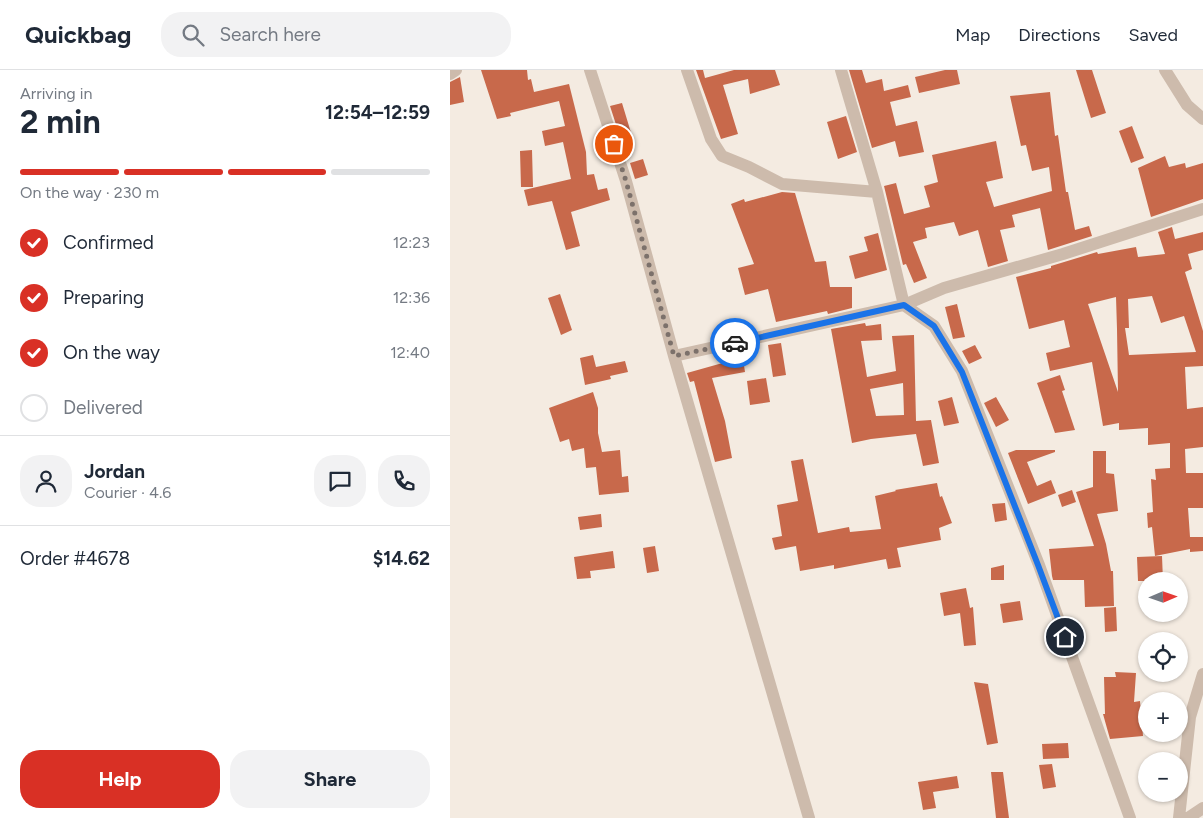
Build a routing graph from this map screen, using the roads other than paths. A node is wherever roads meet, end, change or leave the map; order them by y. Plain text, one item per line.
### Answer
1 (456, 70) edge
2 (590, 70) edge
3 (687, 70) edge
4 (841, 70) edge
5 (1165, 70) edge
6 (450, 74) edge
7 (1203, 119) edge
8 (877, 192) junction
9 (1203, 209) edge
10 (904, 305) junction
11 (674, 356) junction
12 (1203, 674) edge
13 (1203, 808) edge
14 (809, 818) edge
15 (1130, 818) edge
16 (1179, 818) edge
17 (1188, 818) edge

1 - 6 street
2 - 11 street
3 - 8 street
4 - 8 street
5 - 7 street
8 - 10 street
9 - 10 street
10 - 11 street
10 - 15 street
11 - 14 street
12 - 16 street
13 - 17 street

